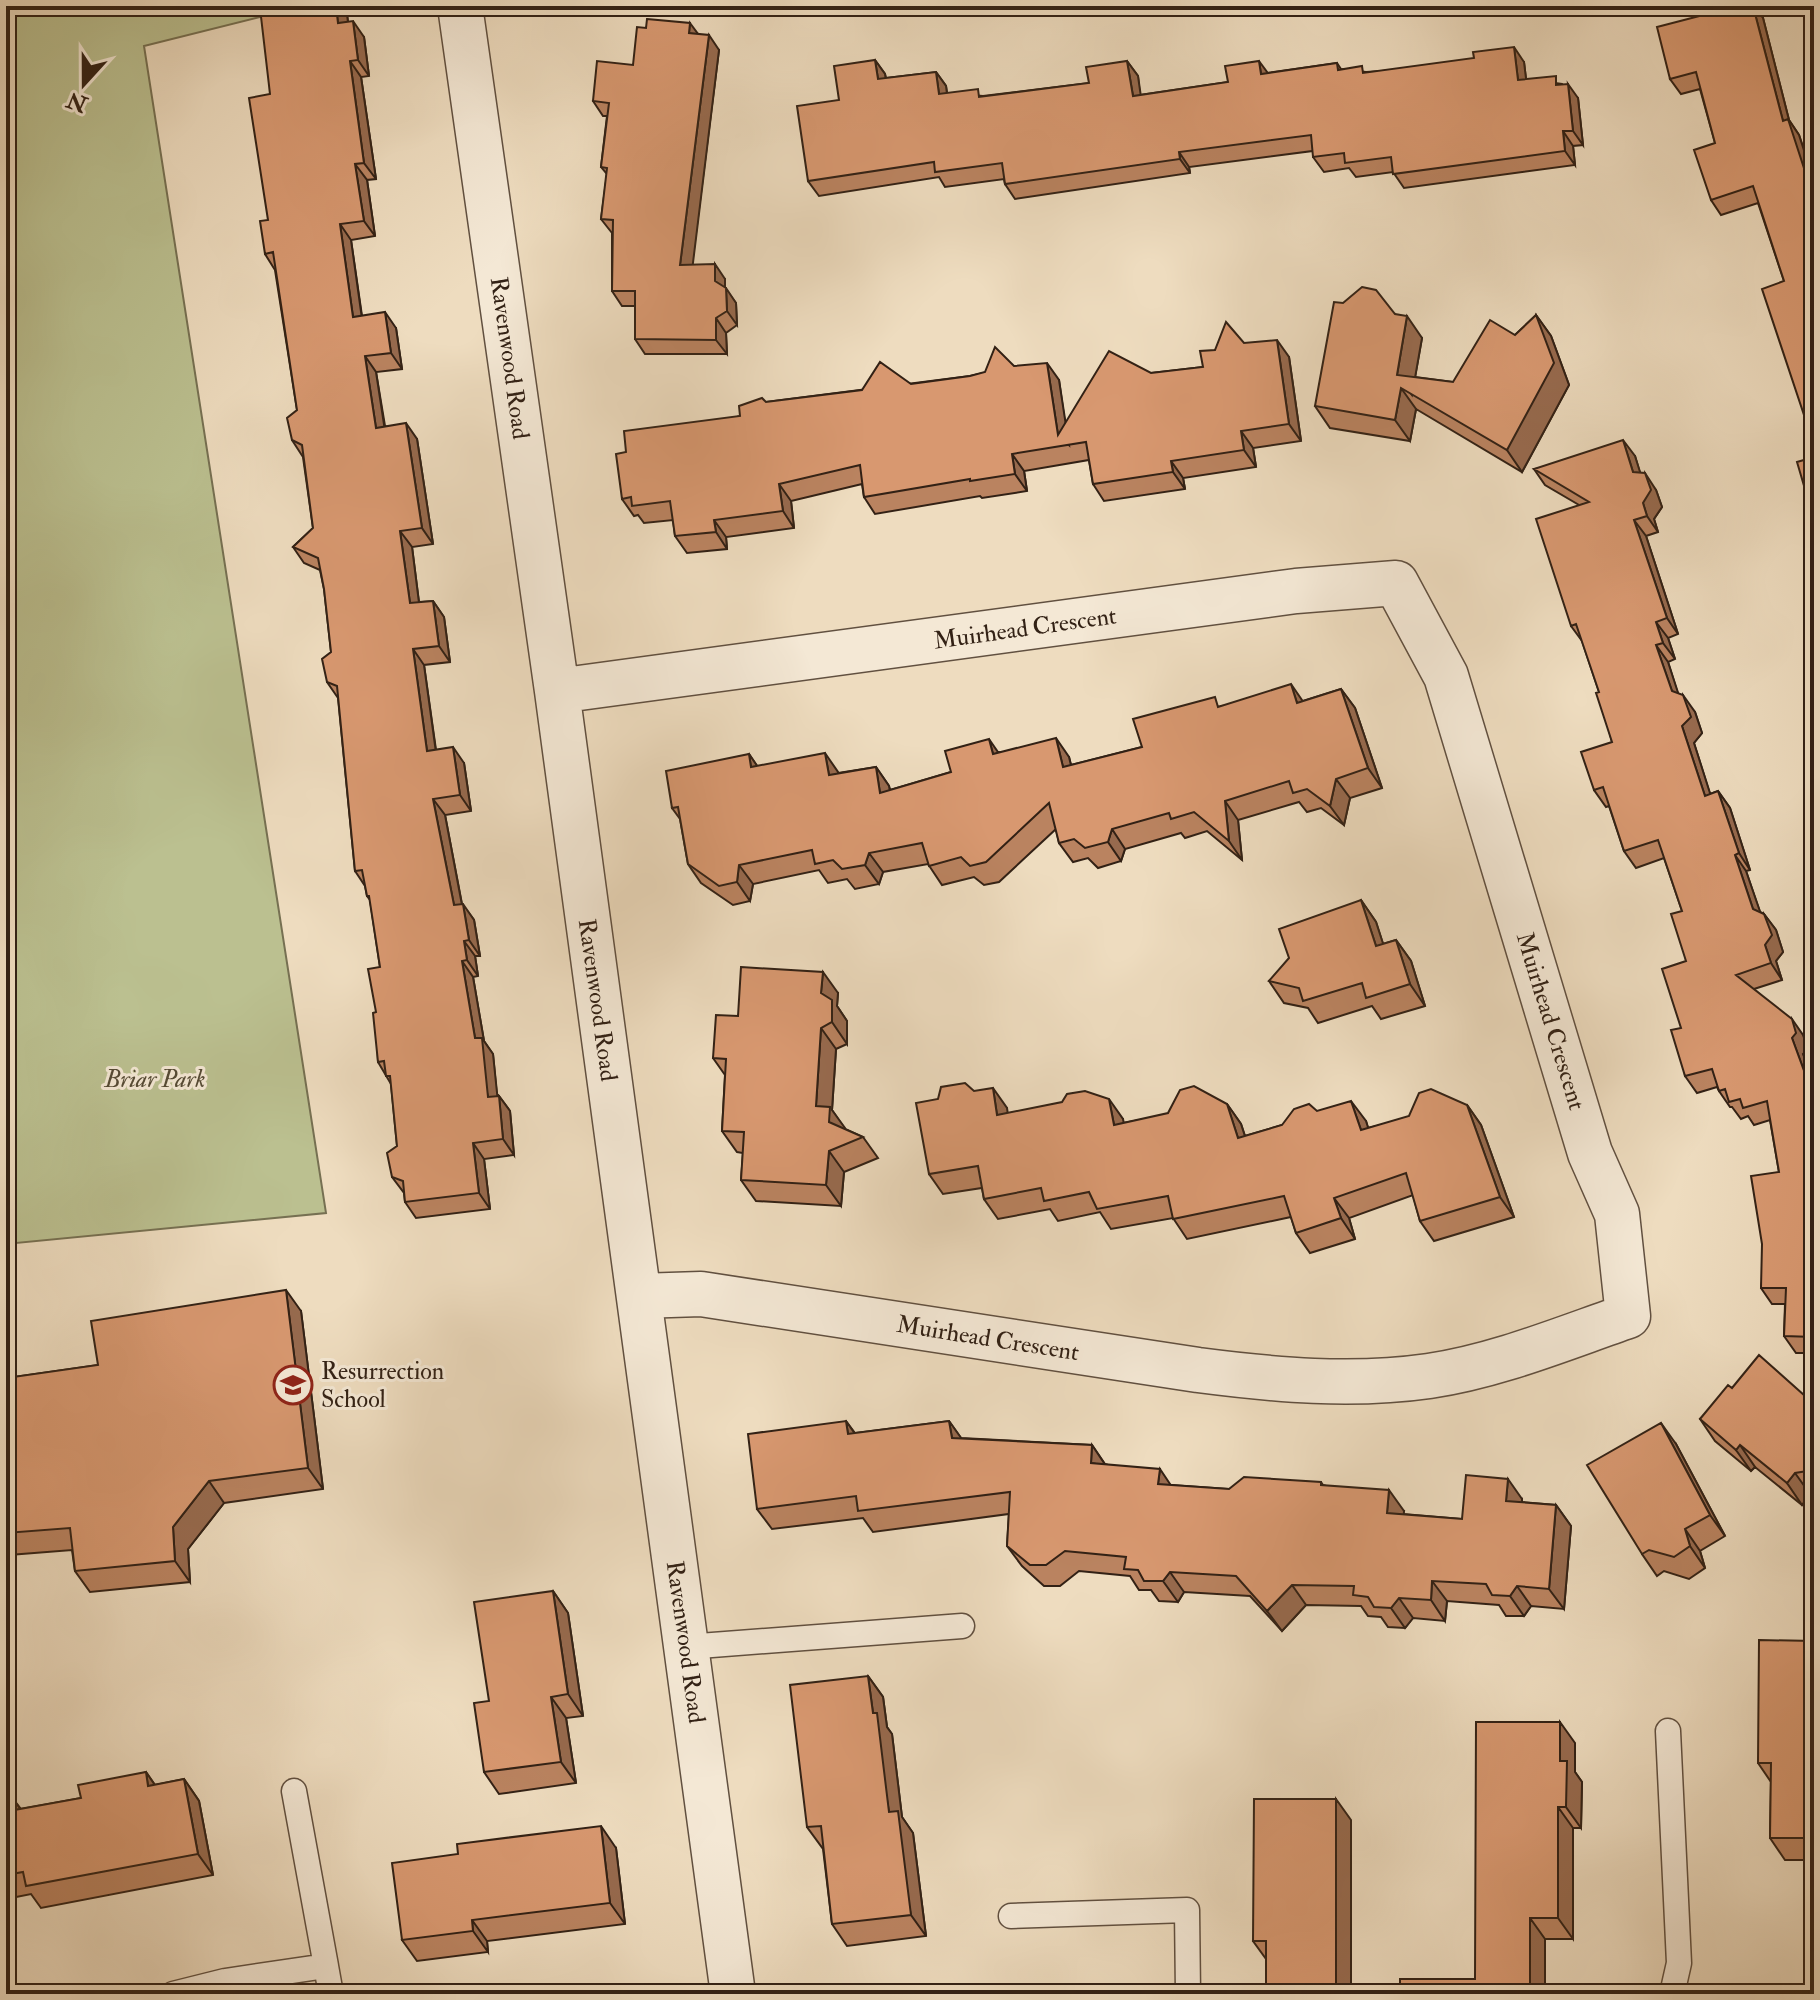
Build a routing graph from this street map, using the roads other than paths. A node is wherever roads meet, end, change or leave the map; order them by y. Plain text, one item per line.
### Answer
1 (460, 6) edge
2 (557, 691) junction
3 (639, 1296) junction
4 (962, 1626) dead end
5 (686, 1647) junction
6 (1668, 1731) dead end
7 (294, 1791) dead end
8 (1011, 1916) dead end
9 (326, 1966) junction
10 (173, 1994) edge
11 (331, 1994) edge
12 (733, 1994) edge
13 (1188, 1994) edge
14 (1672, 1994) edge

1 - 2 street, Ravenwood Road
2 - 3 street, Ravenwood Road
2 - 3 street, Muirhead Crescent
3 - 5 street, Ravenwood Road
4 - 5 lane
5 - 12 street, Ravenwood Road
6 - 14 lane
7 - 9 lane
8 - 13 lane
9 - 10 lane
9 - 11 lane

